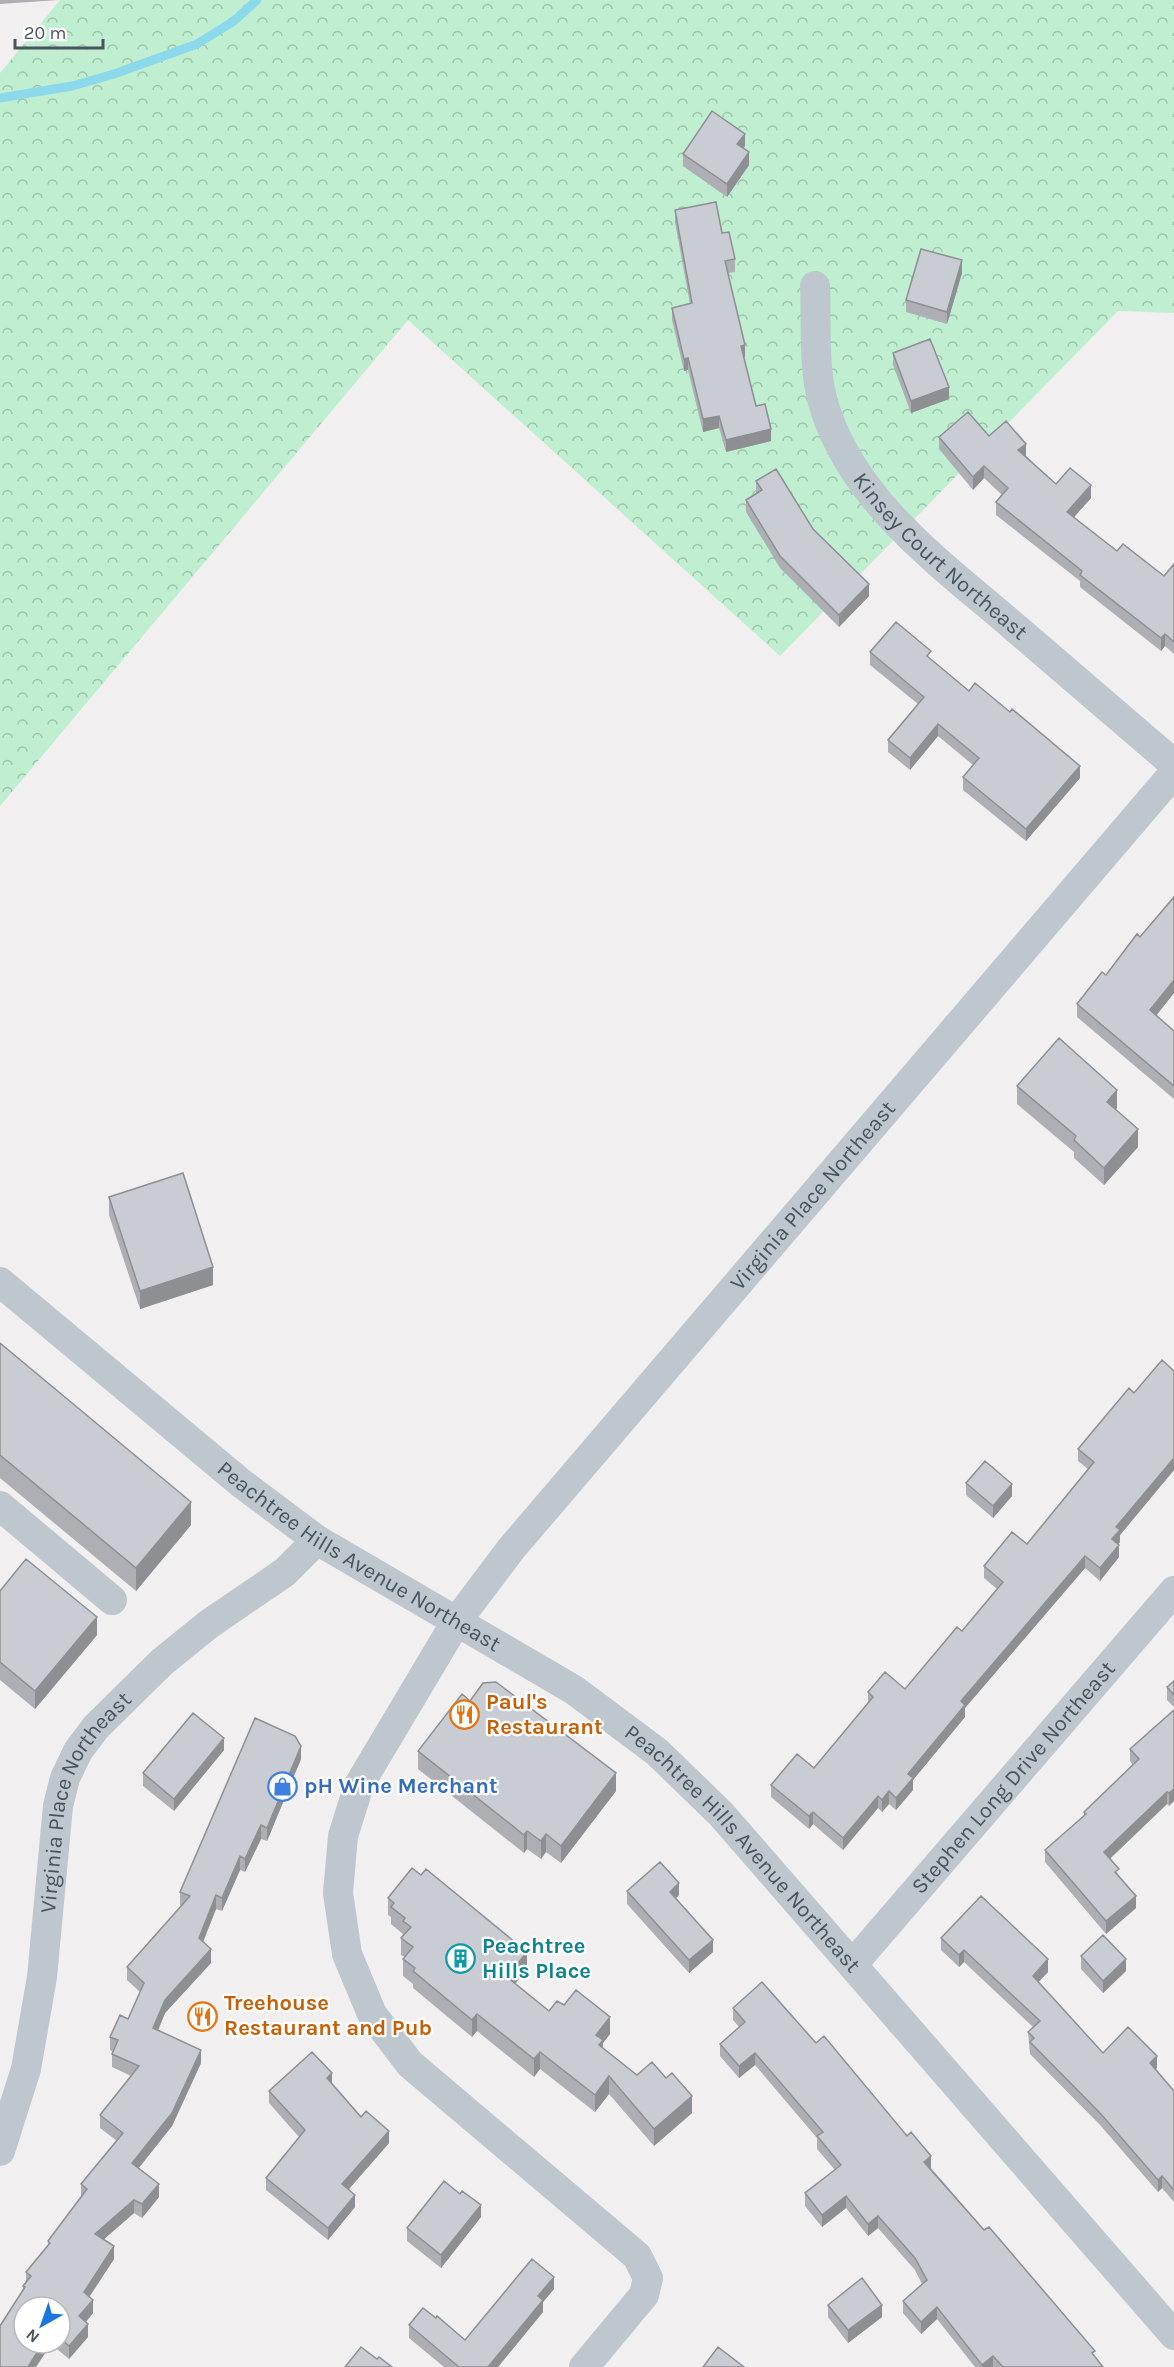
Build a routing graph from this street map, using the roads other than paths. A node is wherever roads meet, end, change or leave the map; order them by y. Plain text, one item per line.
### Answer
1 (815, 286) dead end
2 (1174, 764) edge
3 (1174, 773) edge
4 (0, 1282) edge
5 (0, 1506) edge
6 (317, 1540) junction
7 (1174, 1591) edge
8 (112, 1600) dead end
9 (456, 1622) junction
10 (853, 1964) junction
11 (0, 2151) edge
12 (1174, 2335) edge
13 (584, 2367) edge

1 - 2 street, Kinsey Court Northeast
3 - 9 street, Virginia Place Northeast
4 - 6 street, Peachtree Hills Avenue Northeast
5 - 8 street
6 - 9 street, Peachtree Hills Avenue Northeast
6 - 11 street, Virginia Place Northeast
7 - 10 street, Stephen Long Drive Northeast
9 - 10 street, Peachtree Hills Avenue Northeast
9 - 13 street, Virginia Place Northeast
10 - 12 street, Peachtree Hills Avenue Northeast

